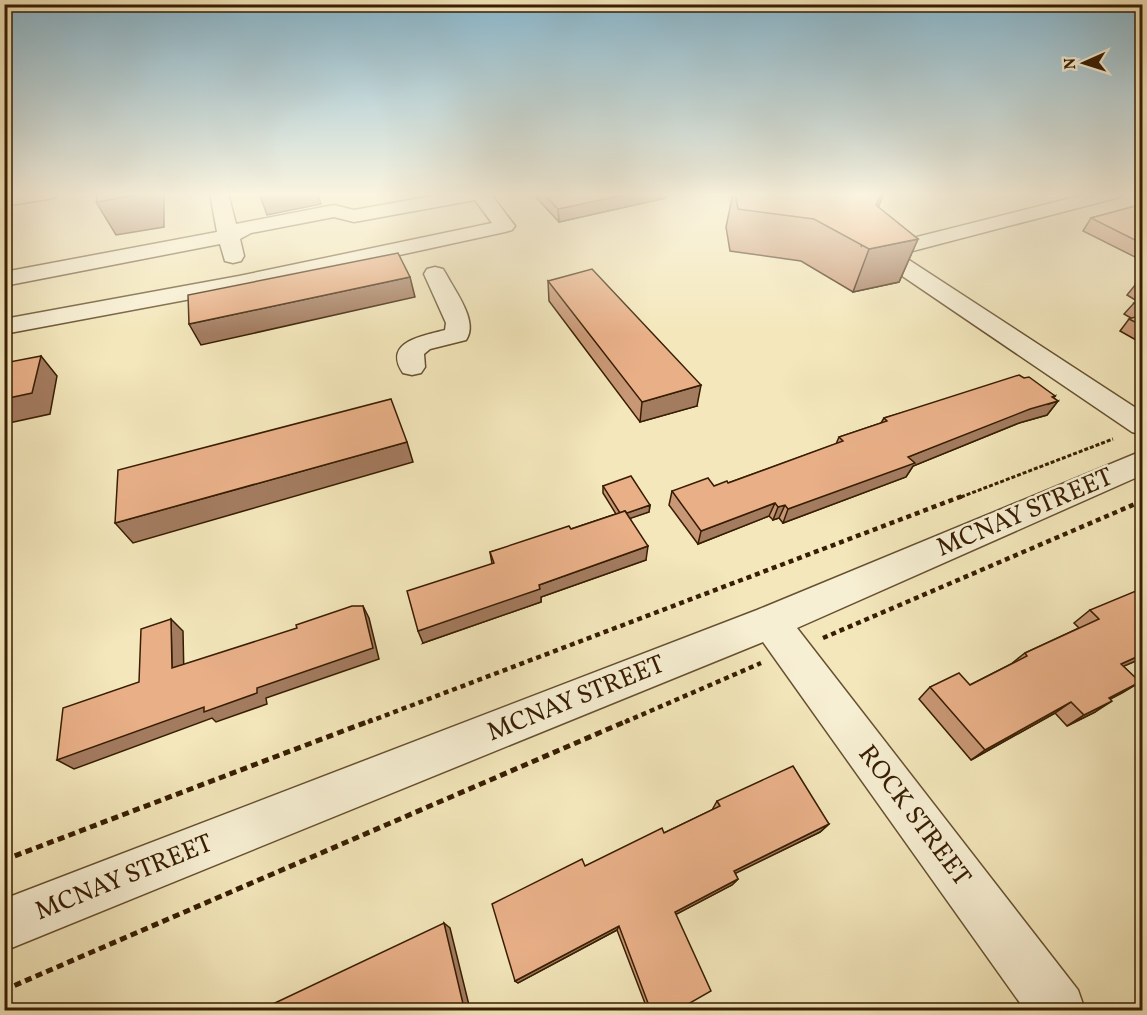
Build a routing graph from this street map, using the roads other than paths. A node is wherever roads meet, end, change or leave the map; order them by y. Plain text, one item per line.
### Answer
1 (206, 240) edge
2 (230, 240) edge
3 (438, 240) edge
4 (932, 240) edge
5 (435, 274) dead end
6 (4, 279) edge
7 (239, 283) junction
8 (4, 327) edge
9 (412, 367) dead end
10 (1143, 425) edge
11 (1130, 450) edge
12 (781, 636) junction
13 (4, 925) edge
14 (1058, 1011) edge

1 - 6 street
2 - 7 street
3 - 7 street
4 - 10 street
5 - 9 street
7 - 8 street
11 - 12 street, MCNAY STREET
12 - 13 street, MCNAY STREET
12 - 14 street, ROCK STREET

